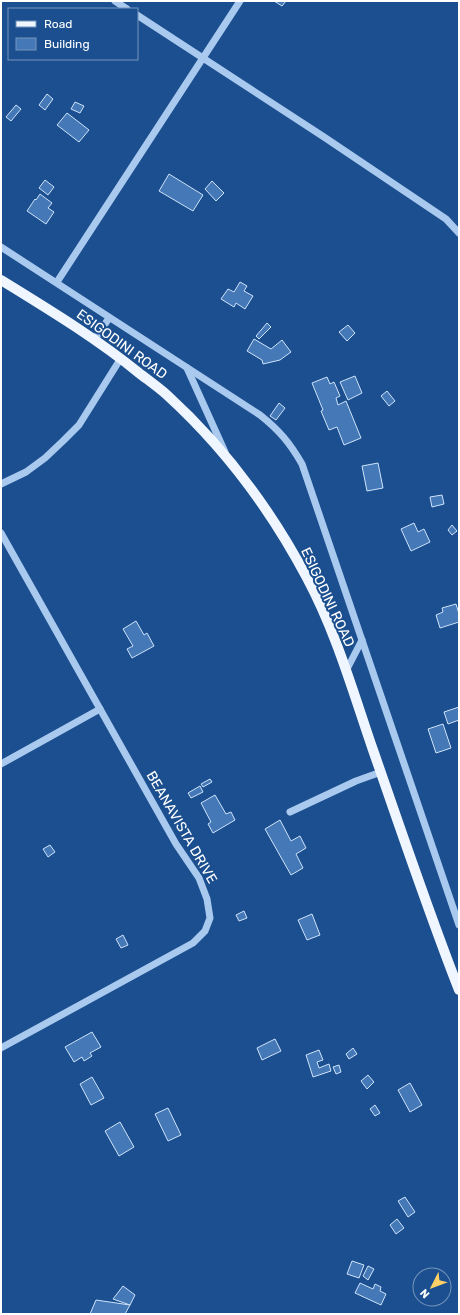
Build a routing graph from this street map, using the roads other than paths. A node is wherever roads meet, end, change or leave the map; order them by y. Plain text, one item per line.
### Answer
1 (115, 1) edge
2 (240, 1) edge
3 (126, 8) edge
4 (138, 16) edge
5 (202, 57) junction
6 (459, 233) edge
7 (1, 247) edge
8 (1, 280) edge
9 (57, 282) junction
10 (109, 318) junction
11 (95, 339) junction
12 (121, 358) junction
13 (187, 368) junction
14 (226, 456) junction
15 (1, 484) edge
16 (1, 533) edge
17 (362, 640) junction
18 (346, 671) junction
19 (100, 709) junction
20 (1, 764) edge
21 (381, 772) junction
22 (290, 812) dead end
23 (459, 924) edge
24 (459, 990) edge
25 (1, 1048) edge

1 - 3 street
2 - 5 street
4 - 5 street
5 - 6 street
5 - 9 street
7 - 9 street
8 - 11 main road, ESIGODINI ROAD
9 - 10 street
10 - 11 street
10 - 13 street
11 - 12 main road, ESIGODINI ROAD
12 - 14 main road, ESIGODINI ROAD
12 - 15 street
13 - 14 street
13 - 17 street
14 - 18 main road, ESIGODINI ROAD
16 - 19 street, BEANAVISTA DRIVE
17 - 18 street
17 - 23 street
18 - 21 main road, ESIGODINI ROAD
19 - 20 street
19 - 25 street, BEANAVISTA DRIVE
21 - 22 street
21 - 24 main road, ESIGODINI ROAD

